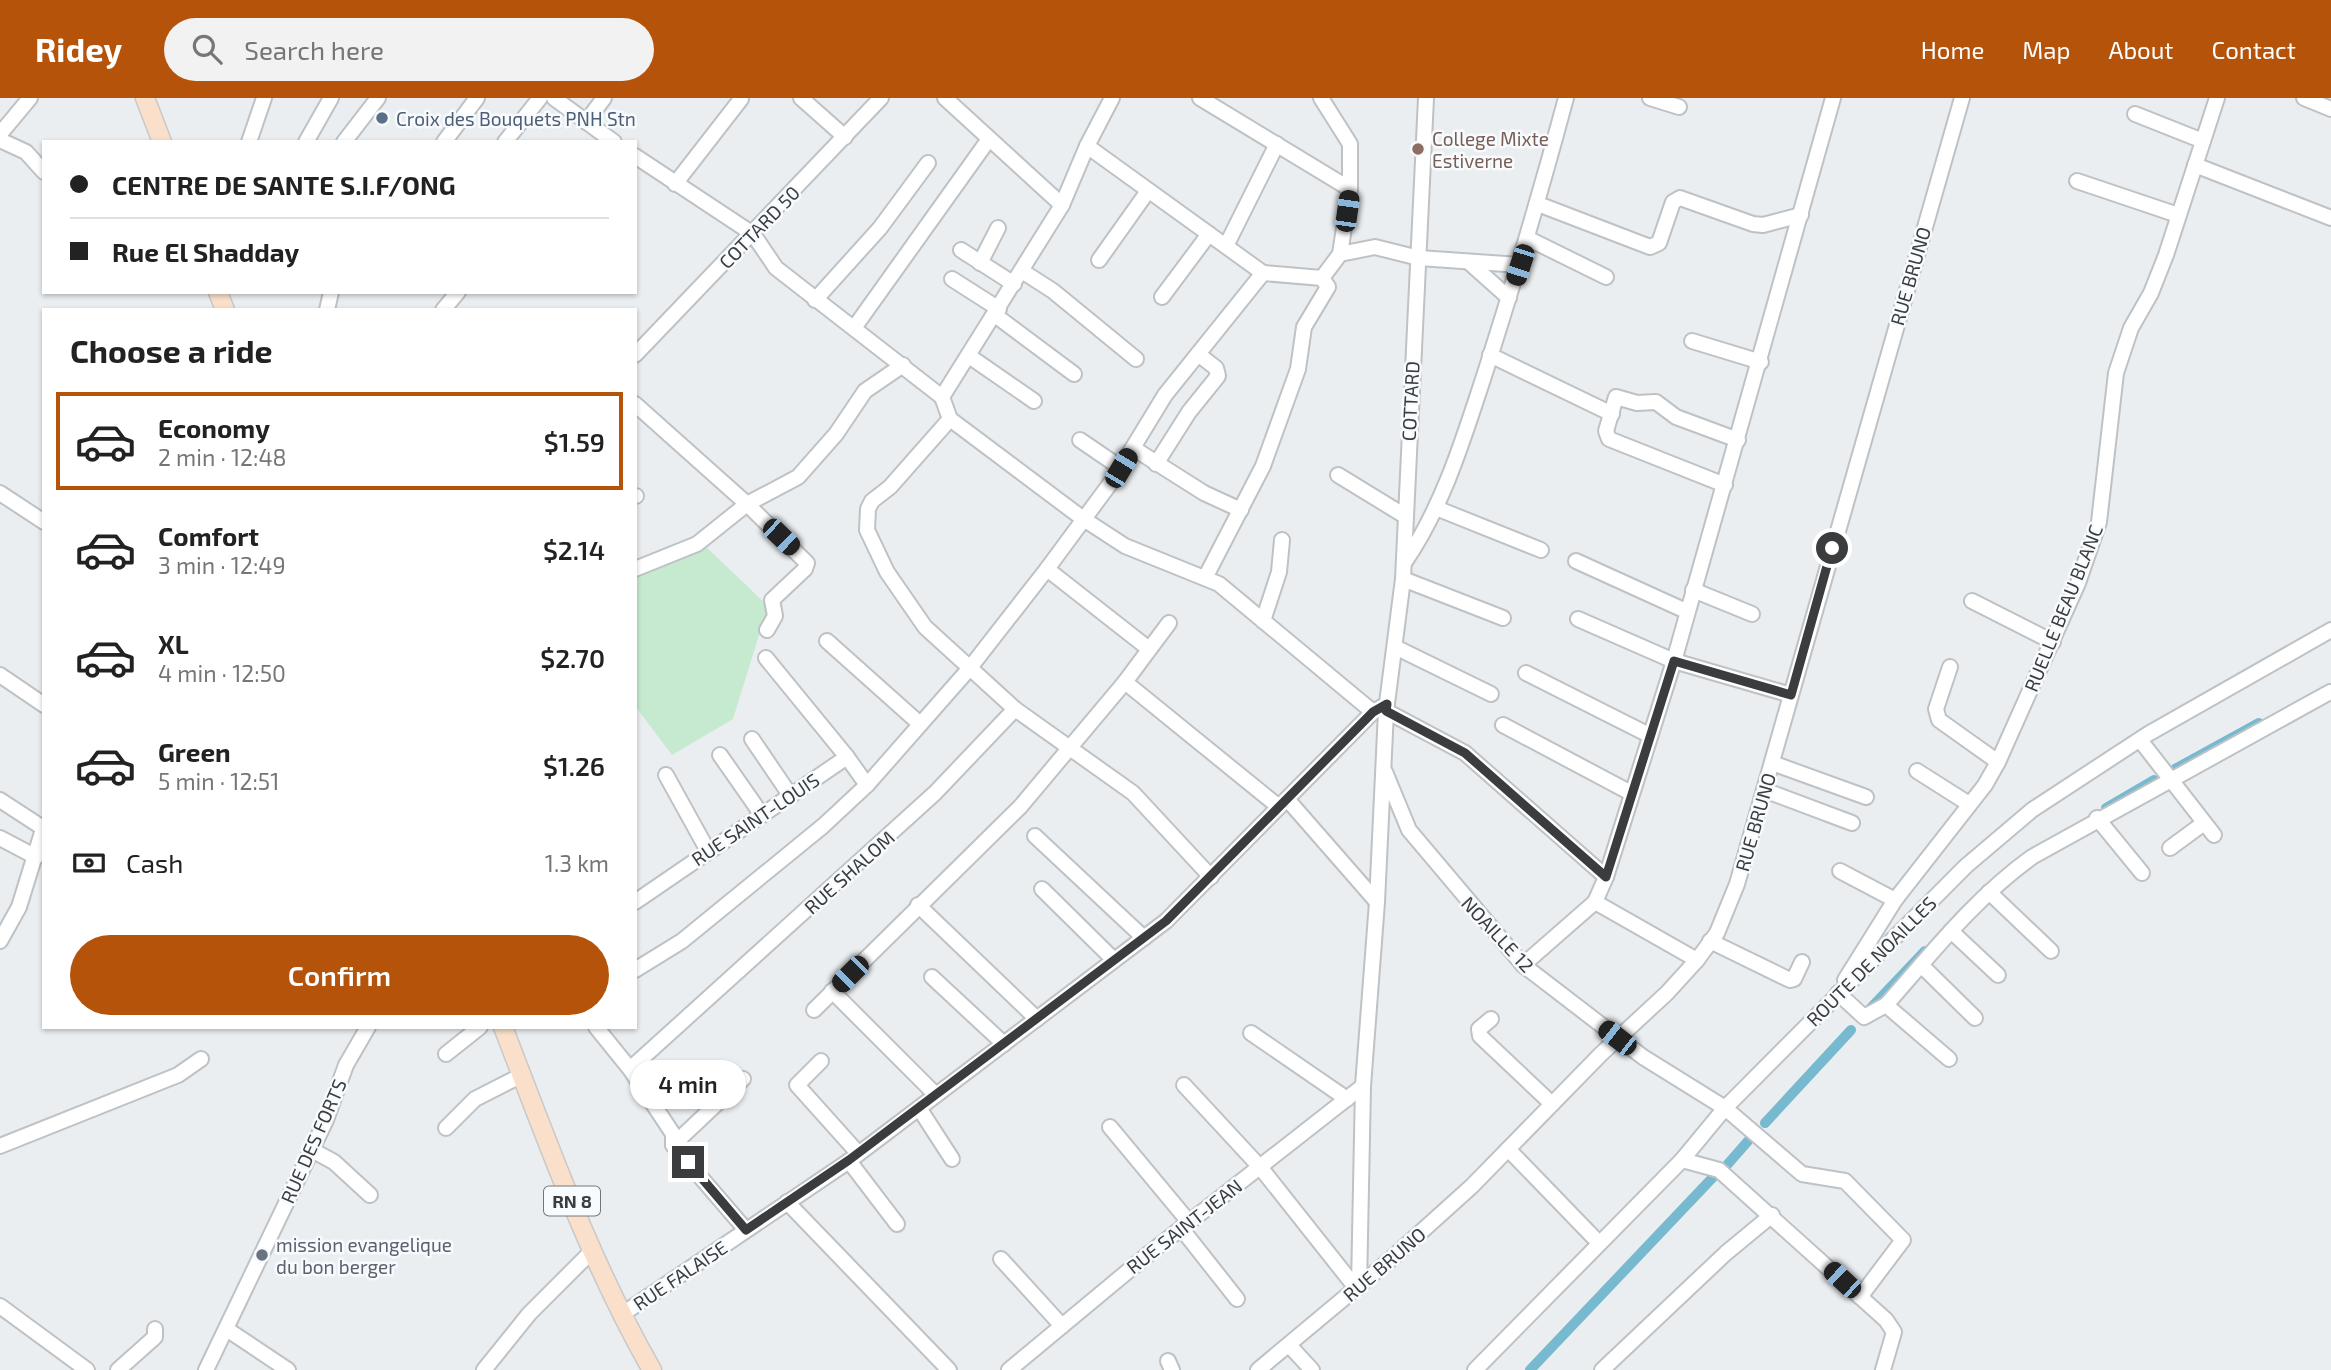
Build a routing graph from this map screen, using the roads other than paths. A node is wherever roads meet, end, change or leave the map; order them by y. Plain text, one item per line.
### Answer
1 (30, 98) edge
2 (145, 98) edge
3 (264, 98) edge
4 (331, 98) edge
5 (378, 98) edge
6 (477, 98) edge
7 (540, 98) edge
8 (554, 98) edge
9 (604, 98) edge
10 (801, 98) edge
11 (881, 98) edge
12 (945, 98) edge
13 (1112, 98) edge
14 (1321, 98) edge
15 (1426, 98) edge
16 (1566, 98) edge
17 (1650, 98) edge
18 (1833, 98) edge
19 (1962, 98) edge
20 (2217, 98) edge
21 (2304, 98) edge
22 (741, 99) edge
23 (1203, 99) edge
24 (1679, 107) dead end
25 (2331, 109) edge
26 (2135, 114) dead end
27 (586, 122) junction
28 (0, 134) edge
29 (845, 137) junction
30 (989, 139) junction
31 (0, 140) edge
32 (161, 140) edge
33 (251, 140) edge
34 (307, 140) edge
35 (346, 140) edge
36 (446, 140) edge
37 (507, 140) edge
38 (611, 140) edge
39 (2203, 141) junction
40 (1277, 144) junction
41 (1087, 146) junction
42 (637, 157) edge
43 (928, 163) dead end
44 (2195, 164) junction
45 (42, 170) edge
46 (2077, 181) dead end
47 (675, 184) junction
48 (1350, 189) junction
49 (1148, 191) junction
50 (1538, 204) junction
51 (1062, 205) junction
52 (1801, 215) junction
53 (2178, 215) junction
54 (2331, 218) edge
55 (998, 228) dead end
56 (752, 234) junction
57 (1209, 234) junction
58 (1529, 239) junction
59 (1226, 246) junction
60 (961, 250) dead end
61 (1340, 254) junction
62 (1419, 258) junction
63 (1099, 260) dead end
64 (980, 263) junction
65 (1471, 264) junction
66 (1520, 265) junction
67 (1263, 273) junction
68 (1606, 277) dead end
69 (1018, 278) junction
70 (1322, 278) junction
71 (951, 279) dead end
72 (456, 294) edge
73 (1162, 296) dead end
74 (1509, 298) junction
75 (815, 300) junction
76 (445, 308) edge
77 (997, 312) junction
78 (854, 328) junction
79 (1692, 341) dead end
80 (637, 353) edge
81 (1198, 354) junction
82 (1490, 355) junction
83 (968, 356) junction
84 (1136, 359) dead end
85 (1760, 362) junction
86 (903, 365) junction
87 (1074, 374) dead end
88 (942, 397) junction
89 (1034, 401) dead end
90 (637, 406) edge
91 (1612, 414) junction
92 (950, 419) junction
93 (1080, 440) dead end
94 (1738, 440) junction
95 (1133, 449) junction
96 (1156, 464) junction
97 (1121, 468) junction
98 (1338, 475) dead end
99 (1725, 485) junction
100 (0, 493) edge
101 (747, 504) junction
102 (1436, 508) junction
103 (1241, 510) junction
104 (1405, 516) junction
105 (1082, 518) junction
106 (42, 522) edge
107 (1282, 540) dead end
108 (1541, 550) dead end
109 (1576, 561) dead end
110 (1404, 563) junction
111 (637, 568) edge
112 (1047, 569) junction
113 (1205, 578) junction
114 (1403, 579) junction
115 (1693, 590) junction
116 (1972, 601) dead end
117 (1686, 611) junction
118 (1752, 614) dead end
119 (1503, 618) dead end
120 (1578, 619) dead end
121 (1264, 621) junction
122 (1169, 623) dead end
123 (767, 630) dead end
124 (2331, 630) edge
125 (827, 641) dead end
126 (2053, 642) junction
127 (1395, 647) junction
128 (1149, 649) junction
129 (766, 658) dead end
130 (1674, 661) junction
131 (1950, 667) dead end
132 (969, 669) junction
133 (1526, 673) dead end
134 (0, 676) edge
135 (1125, 682) junction
136 (2330, 692) edge
137 (1491, 694) dead end
138 (1791, 695) junction
139 (42, 704) edge
140 (1015, 709) junction
141 (1382, 709) junction
142 (920, 724) junction
143 (1503, 725) dead end
144 (1649, 734) junction
145 (752, 739) dead end
146 (2140, 740) junction
147 (1071, 747) junction
148 (720, 755) dead end
149 (846, 757) junction
150 (1998, 762) junction
151 (1772, 763) junction
152 (1383, 768) junction
153 (1917, 771) dead end
154 (666, 775) dead end
155 (2169, 780) junction
156 (867, 785) junction
157 (1764, 790) junction
158 (1630, 793) junction
159 (790, 795) junction
160 (1866, 797) dead end
161 (0, 800) edge
162 (1283, 803) junction
163 (1969, 804) junction
164 (762, 815) junction
165 (2097, 818) junction
166 (1852, 823) dead end
167 (2204, 823) junction
168 (42, 826) edge
169 (2214, 835) dead end
170 (1035, 836) dead end
171 (0, 838) edge
172 (42, 839) edge
173 (2170, 848) dead end
174 (708, 851) junction
175 (39, 856) edge
176 (1840, 871) dead end
177 (2142, 873) dead end
178 (1211, 877) junction
179 (1606, 877) junction
180 (1042, 888) dead end
181 (1989, 892) junction
182 (1895, 900) junction
183 (637, 901) edge
184 (1377, 902) junction
185 (1595, 902) junction
186 (918, 905) junction
187 (1951, 931) junction
188 (1, 934) edge
189 (1144, 938) junction
190 (1710, 941) junction
191 (2051, 951) dead end
192 (1115, 960) junction
193 (1698, 960) junction
194 (1802, 962) dead end
195 (1523, 965) junction
196 (1921, 965) junction
197 (637, 969) edge
198 (1998, 975) dead end
199 (932, 977) dead end
200 (832, 991) junction
201 (1836, 994) junction
202 (1886, 1005) junction
203 (814, 1010) dead end
204 (1037, 1018) junction
205 (1975, 1018) dead end
206 (1491, 1020) dead end
207 (367, 1029) edge
208 (477, 1029) edge
209 (598, 1029) edge
210 (508, 1030) edge
211 (1251, 1033) dead end
212 (1617, 1038) junction
213 (1004, 1044) junction
214 (446, 1054) dead end
215 (201, 1059) dead end
216 (1949, 1059) dead end
217 (821, 1061) dead end
218 (630, 1069) junction
219 (522, 1075) junction
220 (743, 1079) dead end
221 (1184, 1085) dead end
222 (1363, 1086) junction
223 (936, 1094) junction
224 (1347, 1099) junction
225 (1552, 1104) junction
226 (919, 1108) junction
227 (1725, 1108) junction
228 (1110, 1127) dead end
229 (446, 1128) dead end
230 (673, 1145) junction
231 (0, 1146) edge
232 (1508, 1149) junction
233 (312, 1150) junction
234 (853, 1157) junction
235 (952, 1159) dead end
236 (1682, 1160) junction
237 (1260, 1167) junction
238 (370, 1195) dead end
239 (787, 1202) junction
240 (1772, 1215) junction
241 (897, 1224) dead end
242 (1185, 1225) junction
243 (746, 1230) junction
244 (1599, 1243) junction
245 (592, 1251) junction
246 (1001, 1259) dead end
247 (1357, 1287) junction
248 (1860, 1297) junction
249 (1237, 1299) dead end
250 (0, 1306) edge
251 (621, 1315) junction
252 (1062, 1326) junction
253 (155, 1329) dead end
254 (228, 1330) junction
255 (1289, 1345) junction
256 (87, 1370) edge
257 (118, 1370) edge
258 (206, 1370) edge
259 (288, 1370) edge
260 (484, 1370) edge
261 (652, 1370) edge
262 (948, 1370) edge
263 (1009, 1370) edge
264 (1258, 1370) edge
265 (1312, 1370) edge
266 (1475, 1370) edge
267 (1602, 1370) edge
268 (1883, 1370) edge

1 - 28 street
2 - 32 main road
3 - 33 street
4 - 34 street
5 - 35 street
6 - 36 street
7 - 37 street
8 - 27 street
9 - 27 street
10 - 29 street
11 - 29 street, COTTARD 50
12 - 30 street
13 - 41 street
14 - 48 street
15 - 62 street, COTTARD
16 - 50 street
17 - 24 street
18 - 52 street
19 - 138 street, RUE BRUNO
20 - 39 street, RUELLE BEAU BLANC
21 - 25 street
22 - 47 street
23 - 40 street
26 - 39 street
27 - 38 street
29 - 56 street, COTTARD 50
30 - 51 street
30 - 78 street
31 - 45 street
39 - 44 street, RUELLE BEAU BLANC
40 - 48 street
40 - 59 street
41 - 49 street
41 - 51 street
42 - 47 street
43 - 75 street
44 - 53 street, RUELLE BEAU BLANC
44 - 54 street
46 - 53 street
47 - 56 street
48 - 61 street
49 - 57 street
49 - 63 street
50 - 52 street
50 - 58 street
51 - 69 street
52 - 85 street
53 - 126 street, RUELLE BEAU BLANC
55 - 64 street
56 - 75 street
56 - 80 street, COTTARD 50
57 - 59 street
57 - 73 street
58 - 66 street
58 - 68 street
59 - 67 street
60 - 64 street
61 - 62 street
61 - 70 street
62 - 65 street
62 - 104 street, COTTARD
64 - 69 street
65 - 66 street
65 - 74 street
66 - 74 street
67 - 70 street
67 - 81 street
69 - 77 street
69 - 84 street
70 - 103 street
71 - 77 street
72 - 76 street
74 - 82 street
75 - 78 street
77 - 83 street
77 - 87 street
78 - 86 street
79 - 85 street
81 - 95 street
81 - 96 street
82 - 91 street
82 - 102 street
83 - 88 street
83 - 89 street
85 - 94 street
86 - 88 street
86 - 101 street
88 - 92 street
90 - 101 street
91 - 94 street
91 - 99 street
92 - 105 street
92 - 132 street
93 - 97 street
94 - 99 street
95 - 96 street
95 - 97 street
96 - 103 street
97 - 105 street
98 - 104 street
99 - 115 street
100 - 106 street
101 - 111 street
101 - 123 street
102 - 108 street
102 - 110 street
103 - 113 street
104 - 110 street, COTTARD
105 - 112 street
105 - 113 street
107 - 121 street
109 - 117 street
110 - 114 street, COTTARD
112 - 128 street
112 - 132 street
113 - 121 street
114 - 119 street
114 - 127 street, COTTARD
115 - 117 street
115 - 118 street
116 - 126 street
117 - 130 street
120 - 130 street
121 - 141 street
122 - 128 street
124 - 146 street, ROUTE DE NOAILLES
125 - 142 street
126 - 150 street, RUELLE BEAU BLANC
127 - 137 street
127 - 141 street, COTTARD
128 - 135 street
129 - 149 street
130 - 138 street
130 - 144 street
131 - 150 street
132 - 140 street
132 - 142 street
133 - 144 street
134 - 139 street
135 - 147 street
135 - 162 street
136 - 155 street
138 - 151 street, RUE BRUNO
140 - 147 street
140 - 218 street, RUE SHALOM
141 - 152 street, COTTARD
141 - 162 street, RUE FALAISE
141 - 179 street
142 - 156 street
143 - 158 street
144 - 158 street
145 - 159 street
146 - 155 street
146 - 201 street, ROUTE DE NOAILLES
147 - 178 street
147 - 186 street
148 - 164 street
149 - 156 street
149 - 159 street, RUE SAINT-LOUIS
150 - 163 street, RUELLE BEAU BLANC
151 - 157 street, RUE BRUNO
151 - 160 street
152 - 184 street, COTTARD
152 - 195 street, NOAILLE 12
153 - 163 street
154 - 174 street
155 - 165 street
155 - 167 street
156 - 197 street
157 - 166 street
157 - 190 street, RUE BRUNO
158 - 179 street
159 - 164 street, RUE SAINT-LOUIS
161 - 168 street
162 - 178 street, RUE FALAISE
162 - 184 street
163 - 182 street, RUELLE BEAU BLANC
164 - 174 street, RUE SAINT-LOUIS
165 - 177 street
165 - 181 street
167 - 169 street
167 - 173 street
170 - 189 street
171 - 175 street
172 - 175 street
174 - 183 street, RUE SAINT-LOUIS
175 - 188 street
176 - 182 street
178 - 189 street, RUE FALAISE
179 - 185 street
180 - 192 street
181 - 187 street
181 - 191 street
182 - 201 street, RUELLE BEAU BLANC
184 - 222 street, COTTARD
185 - 193 street
185 - 195 street
186 - 200 street
186 - 204 street
187 - 196 street
187 - 198 street
189 - 192 street, RUE FALAISE
190 - 193 street, RUE BRUNO
190 - 194 street
192 - 204 street, RUE FALAISE
193 - 212 street, RUE BRUNO
195 - 212 street, NOAILLE 12
196 - 202 street
196 - 205 street
199 - 213 street
200 - 203 street
200 - 223 street
201 - 202 street
201 - 227 street, ROUTE DE NOAILLES
202 - 216 street
204 - 213 street, RUE FALAISE
206 - 225 street
207 - 233 street, RUE DES FORTS
208 - 214 street
209 - 218 street
210 - 219 main road, RN 8
211 - 224 street
212 - 225 street, RUE BRUNO
212 - 227 street, NOAILLE 12
213 - 223 street, RUE FALAISE
215 - 231 street
217 - 234 street
218 - 230 street
219 - 229 street
219 - 245 main road, RN 8
220 - 230 street
221 - 237 street
222 - 224 street, RUE SAINT-JEAN
222 - 247 street, COTTARD
223 - 226 street, RUE FALAISE
224 - 237 street, RUE SAINT-JEAN
225 - 232 street, RUE BRUNO
226 - 234 street, RUE FALAISE
226 - 235 street
227 - 236 street, ROUTE DE NOAILLES
227 - 248 street, NOAILLE 12
228 - 242 street
230 - 243 street
232 - 244 street
232 - 247 street, RUE BRUNO
233 - 238 street
233 - 254 street, RUE DES FORTS
234 - 239 street, RUE FALAISE
234 - 241 street
236 - 240 street
236 - 244 street, ROUTE DE NOAILLES
237 - 242 street, RUE SAINT-JEAN
237 - 247 street
239 - 243 street, RUE FALAISE
239 - 262 street
240 - 248 street
240 - 267 street
242 - 249 street
242 - 252 street, RUE SAINT-JEAN
243 - 251 street, RUE FALAISE
244 - 266 street, ROUTE DE NOAILLES
245 - 251 main road, RN 8
245 - 260 street
246 - 252 street
247 - 255 street, RUE BRUNO
248 - 268 street
250 - 256 street
251 - 261 main road, RN 8
252 - 263 street, RUE SAINT-JEAN
253 - 257 street
254 - 258 street, RUE DES FORTS
254 - 259 street
255 - 264 street, RUE BRUNO
255 - 265 street

